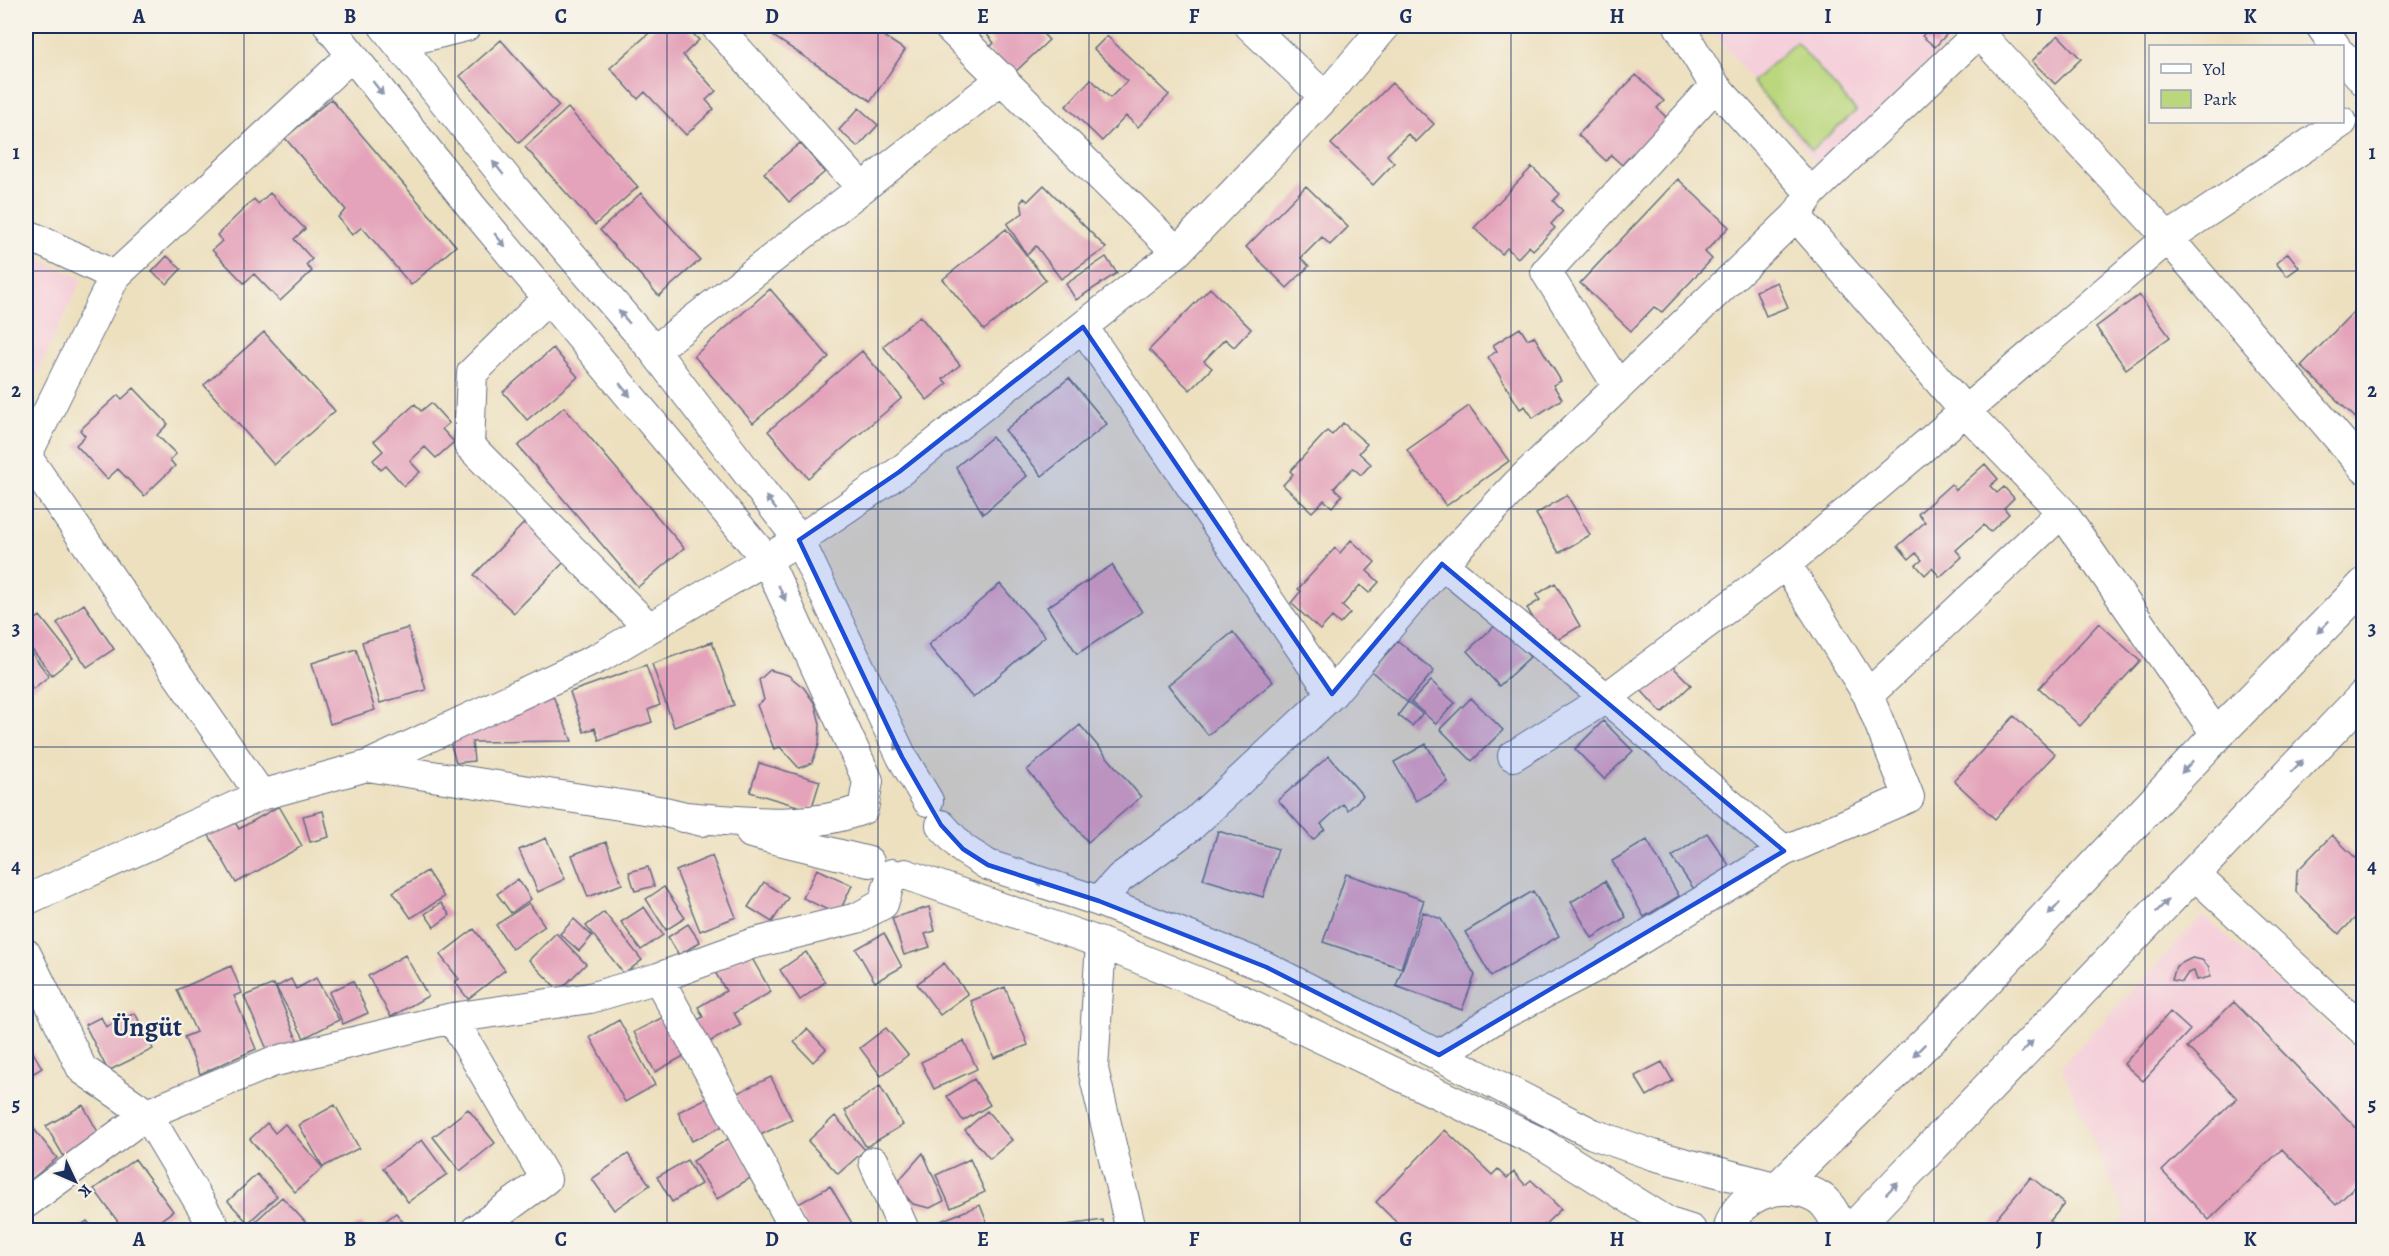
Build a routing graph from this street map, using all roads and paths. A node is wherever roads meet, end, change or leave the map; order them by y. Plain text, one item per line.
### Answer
1 (329, 26) edge
2 (466, 26) edge
3 (716, 26) edge
4 (948, 26) edge
5 (1250, 26) edge
6 (1385, 26) edge
7 (1679, 26) edge
8 (2321, 26) edge
9 (1983, 29) edge
10 (391, 34) edge
11 (2334, 45) edge
12 (352, 55) junction
13 (2344, 57) edge
14 (1003, 78) junction
15 (2364, 81) edge
16 (1715, 86) junction
17 (1325, 98) junction
18 (2364, 107) edge
19 (2344, 120) edge
20 (2339, 123) edge
21 (862, 188) junction
22 (1803, 205) junction
23 (26, 234) edge
24 (2168, 238) junction
25 (1177, 252) junction
26 (115, 276) junction
27 (548, 298) junction
28 (1083, 327) junction
29 (654, 351) junction
30 (1618, 387) junction
31 (1965, 411) junction
32 (2364, 468) edge
33 (2062, 512) junction
34 (799, 540) junction
35 (767, 560) junction
36 (1442, 564) junction
37 (1786, 564) junction
38 (2364, 585) edge
39 (649, 628) junction
40 (1332, 694) junction
41 (1868, 694) junction
42 (2364, 696) edge
43 (1606, 698) junction
44 (2217, 735) junction
45 (1513, 756) dead end
46 (367, 766) junction
47 (261, 795) junction
48 (863, 809) junction
49 (934, 813) junction
50 (683, 817) junction
51 (1784, 851) junction
52 (889, 870) junction
53 (2193, 873) junction
54 (26, 900) edge
55 (1099, 901) junction
56 (1101, 943) junction
57 (26, 954) edge
58 (658, 978) junction
59 (452, 1018) junction
60 (2364, 1031) edge
61 (1439, 1055) junction
62 (147, 1114) junction
63 (874, 1162) dead end
64 (1778, 1188) junction
65 (26, 1203) edge
66 (216, 1230) edge
67 (476, 1230) edge
68 (796, 1230) edge
69 (904, 1230) edge
70 (1131, 1230) edge
71 (1691, 1230) edge
72 (1730, 1230) edge
73 (1841, 1230) edge
74 (1852, 1230) edge

1 - 12 street
2 - 10 street
3 - 21 street
4 - 14 street
5 - 17 street
6 - 17 street
7 - 16 street
8 - 11 street
9 - 22 street
9 - 24 street
29 -> 10 street
12 - 26 street
12 -> 27 street
13 - 15 street
14 - 21 street
14 - 25 street
16 - 22 street
16 - 30 street
17 - 25 street
18 - 19 street
20 - 24 street
21 - 29 street
22 - 30 street
22 - 31 street
23 - 26 street
24 - 31 street
24 - 32 street
25 - 28 street
26 - 47 street
27 -> 35 street
27 - 39 street
28 - 34 street
28 - 40 street
34 -> 29 street
30 - 36 street
31 - 33 street
31 - 37 street
33 - 41 street
33 - 44 street
34 - 35 street
49 -> 34 street
35 - 39 street
35 -> 48 street
36 - 40 street
36 - 43 street
37 - 41 street
37 - 43 street
38 -> 44 main road
39 - 46 street
40 - 55 street
41 - 51 street
53 -> 42 main road
43 - 45 street
43 - 51 street
44 -> 64 main road
46 - 47 street
46 - 50 street
47 - 54 street
48 - 49 street
48 - 50 street
48 - 52 street
49 - 52 street
55 -> 49 street
50 - 52 street
51 - 61 street
52 - 56 street
52 - 58 street
53 - 60 street
74 -> 53 main road
55 - 61 street
56 - 70 street
56 - 71 street
57 - 62 street
58 - 59 street
58 - 68 street
59 - 62 street
59 - 67 street
61 - 64 street
62 - 65 street
62 - 66 street
63 - 69 street
64 - 72 main road
64 - 73 main road

